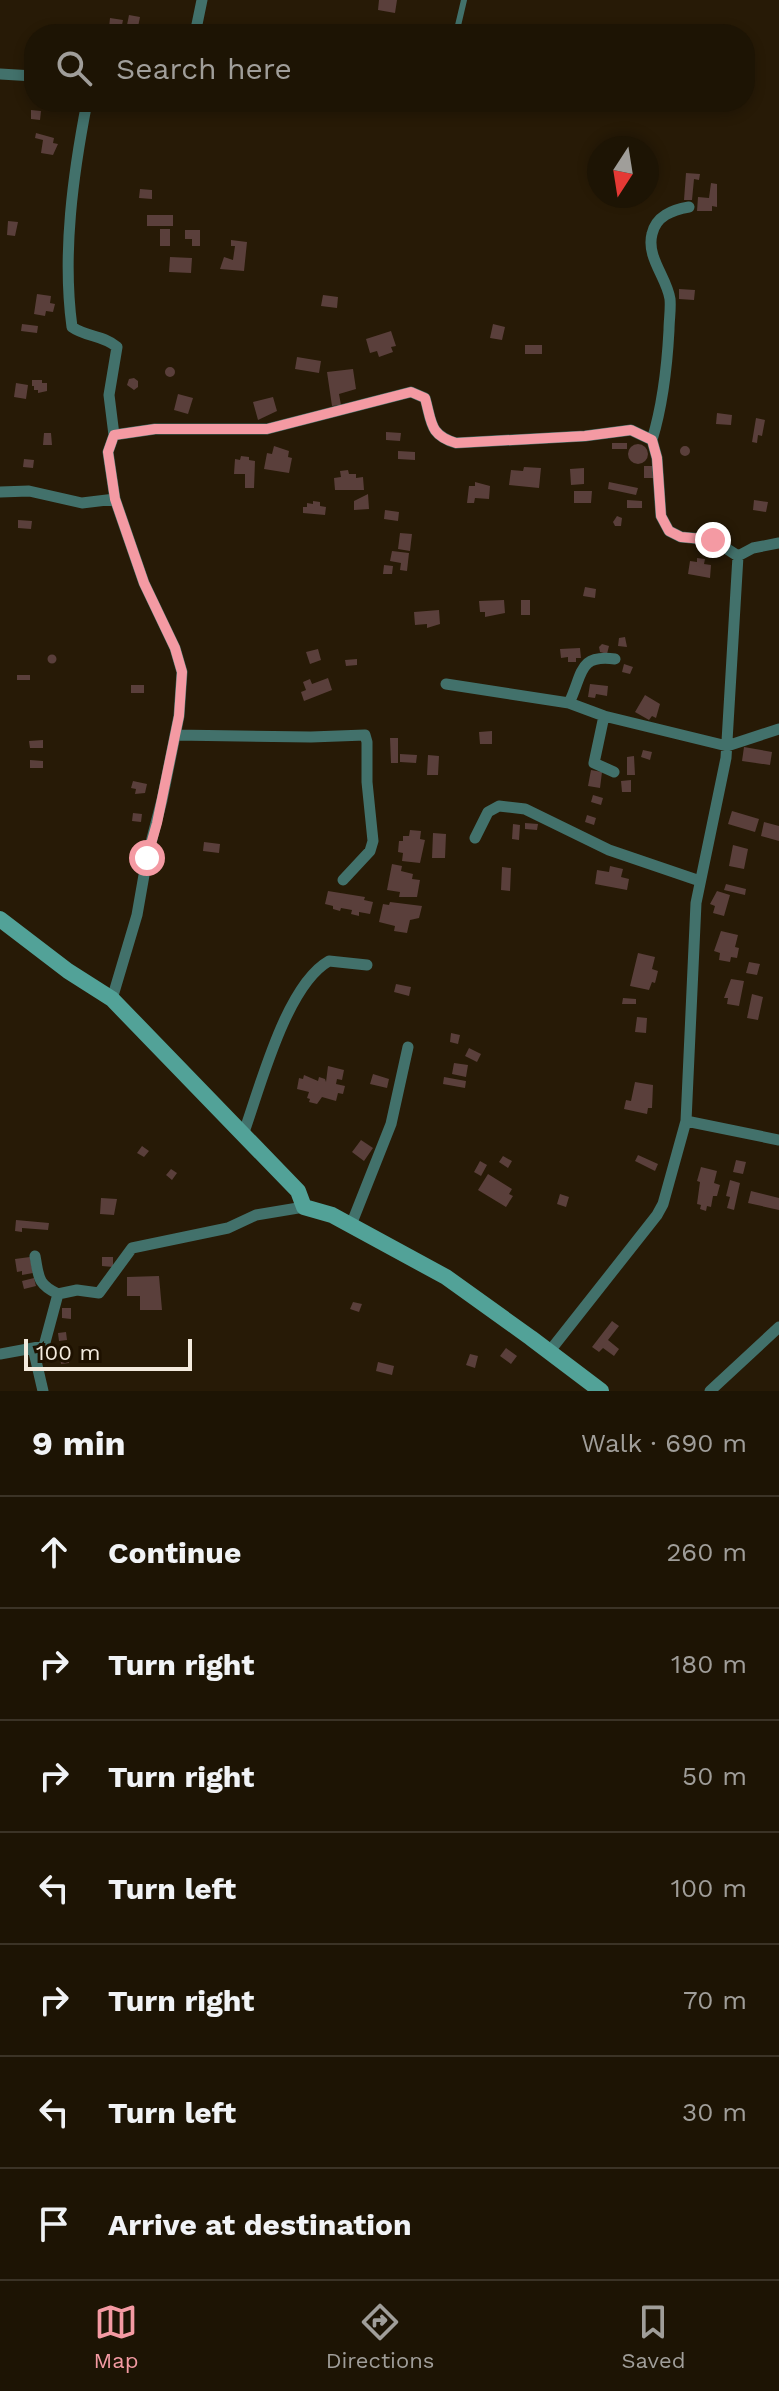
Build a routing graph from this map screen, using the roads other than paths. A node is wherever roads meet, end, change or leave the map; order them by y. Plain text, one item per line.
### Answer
1 (202, 0) edge
2 (464, 0) edge
3 (197, 24) edge
4 (458, 24) edge
5 (0, 74) edge
6 (24, 75) edge
7 (85, 112) edge
8 (689, 207) dead end
9 (114, 435) junction
10 (652, 440) junction
11 (0, 492) edge
12 (115, 499) junction
13 (779, 543) edge
14 (738, 556) junction
15 (615, 659) dead end
16 (446, 684) dead end
17 (569, 703) junction
18 (604, 716) junction
19 (779, 729) edge
20 (175, 735) junction
21 (727, 746) junction
22 (614, 772) dead end
23 (475, 838) dead end
24 (343, 880) dead end
25 (700, 881) junction
26 (0, 919) edge
27 (367, 965) dead end
28 (112, 999) junction
29 (408, 1047) dead end
30 (686, 1121) junction
31 (243, 1135) junction
32 (779, 1140) edge
33 (304, 1207) junction
34 (351, 1225) junction
35 (35, 1256) dead end
36 (58, 1294) junction
37 (779, 1327) edge
38 (33, 1348) junction
39 (549, 1352) junction
40 (0, 1354) edge
41 (43, 1391) edge
42 (601, 1391) edge
43 (710, 1391) edge

1 - 3 street
2 - 4 lane
5 - 6 street
7 - 9 street
8 - 10 street
9 - 10 street
9 - 12 street
10 - 14 street
11 - 12 street
12 - 20 street
13 - 14 street
14 - 21 street
15 - 17 street
16 - 17 street
17 - 18 street
18 - 21 street
18 - 22 street
19 - 21 street
20 - 24 street
20 - 28 street
21 - 25 street
23 - 25 street
25 - 30 street
26 - 28 street
27 - 31 street
28 - 31 street
29 - 34 street
30 - 32 street
30 - 39 street
31 - 33 street
33 - 34 street
33 - 36 street
34 - 39 street
35 - 36 street
36 - 38 street
37 - 43 street
38 - 40 street
38 - 41 street
39 - 42 street

